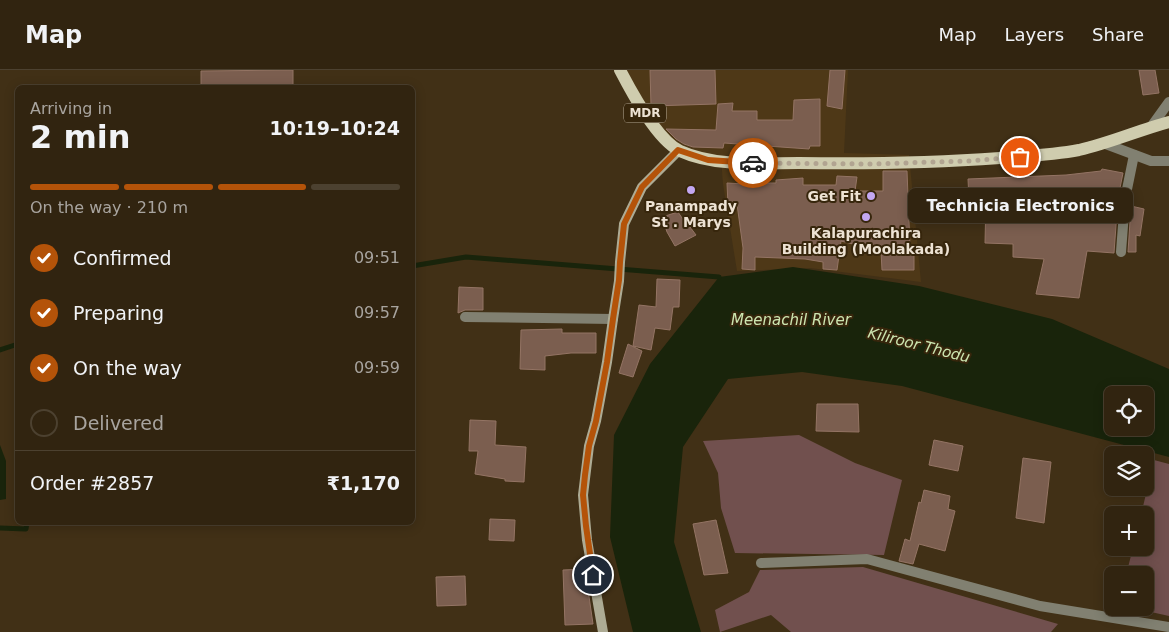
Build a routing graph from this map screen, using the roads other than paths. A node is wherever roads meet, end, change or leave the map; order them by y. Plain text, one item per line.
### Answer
1 (620, 70) edge
2 (1169, 102) edge
3 (1169, 122) edge
4 (1151, 127) junction
5 (1103, 144) junction
6 (678, 150) junction
7 (1134, 155) junction
8 (1169, 161) edge
9 (1121, 252) dead end
10 (465, 317) dead end
11 (613, 319) junction
12 (761, 563) dead end
13 (1169, 627) edge
14 (603, 632) edge

1 - 6 main road, MDR
2 - 4 street
3 - 4 main road, MDR
4 - 5 main road, MDR
5 - 6 main road, MDR
5 - 7 street
6 - 11 main road
7 - 8 street
7 - 9 street
10 - 11 street
11 - 14 main road
12 - 13 street

